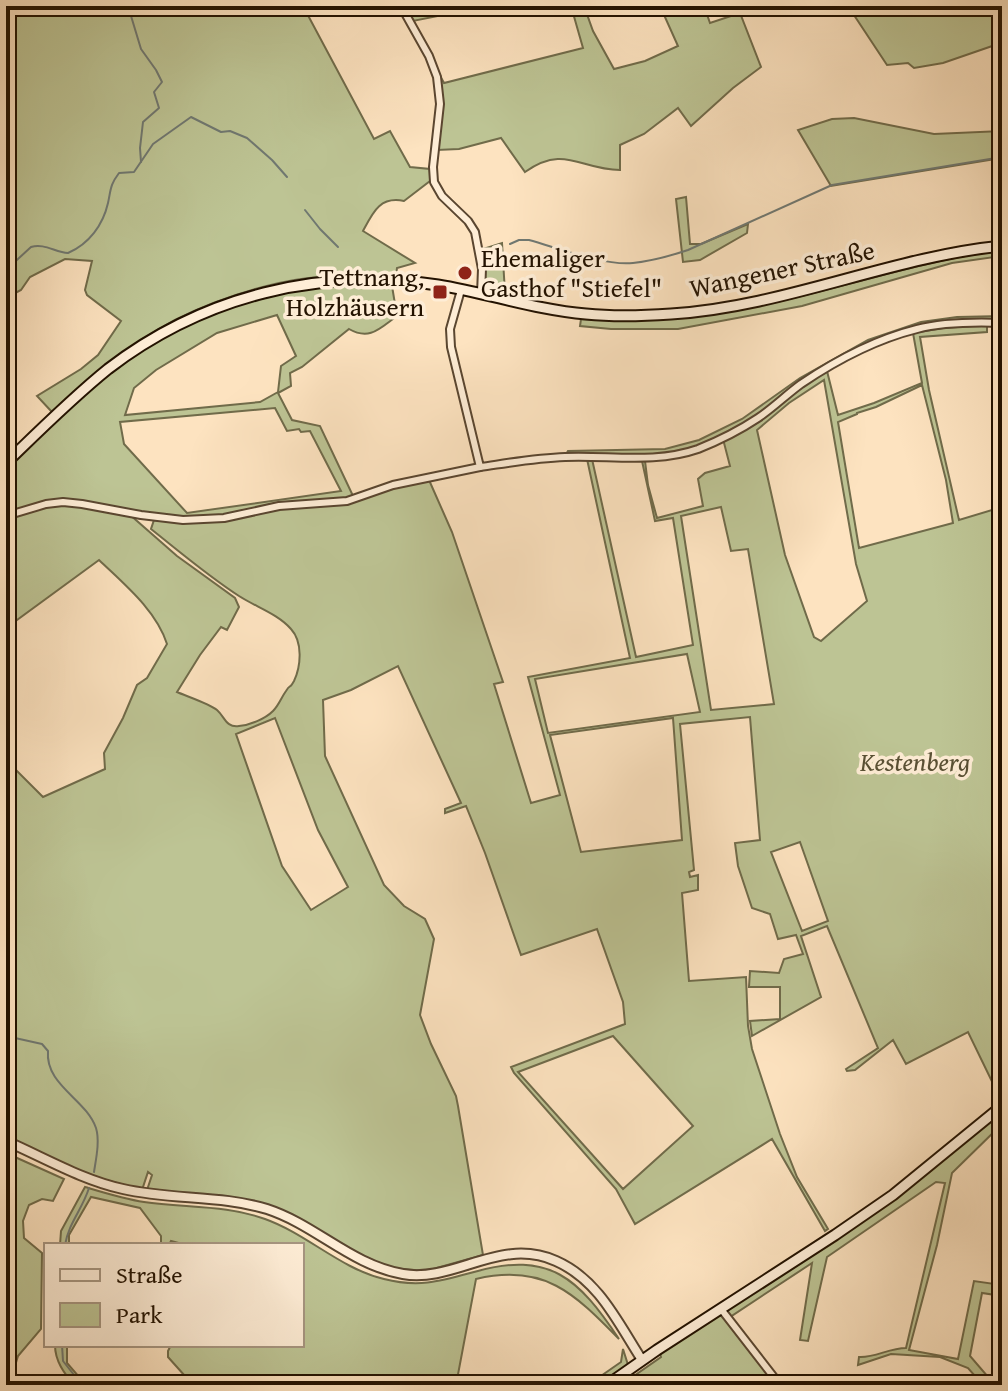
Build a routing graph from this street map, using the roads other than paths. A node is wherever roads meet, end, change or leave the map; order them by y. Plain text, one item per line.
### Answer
1 (402, 7) edge
2 (1002, 246) edge
3 (461, 290) junction
4 (481, 294) junction
5 (1002, 323) edge
6 (6, 463) edge
7 (480, 467) junction
8 (6, 516) edge
9 (1002, 1106) edge
10 (6, 1141) edge
11 (721, 1309) junction
12 (642, 1360) junction
13 (607, 1385) edge
14 (780, 1385) edge

1 - 4 street
2 - 4 main road, Wangener Straße
3 - 4 main road, Wangener Straße
3 - 6 main road, Wangener Straße
3 - 7 street
5 - 7 street
7 - 8 street
9 - 11 main road
10 - 12 street
11 - 12 main road
11 - 14 street
12 - 13 main road

